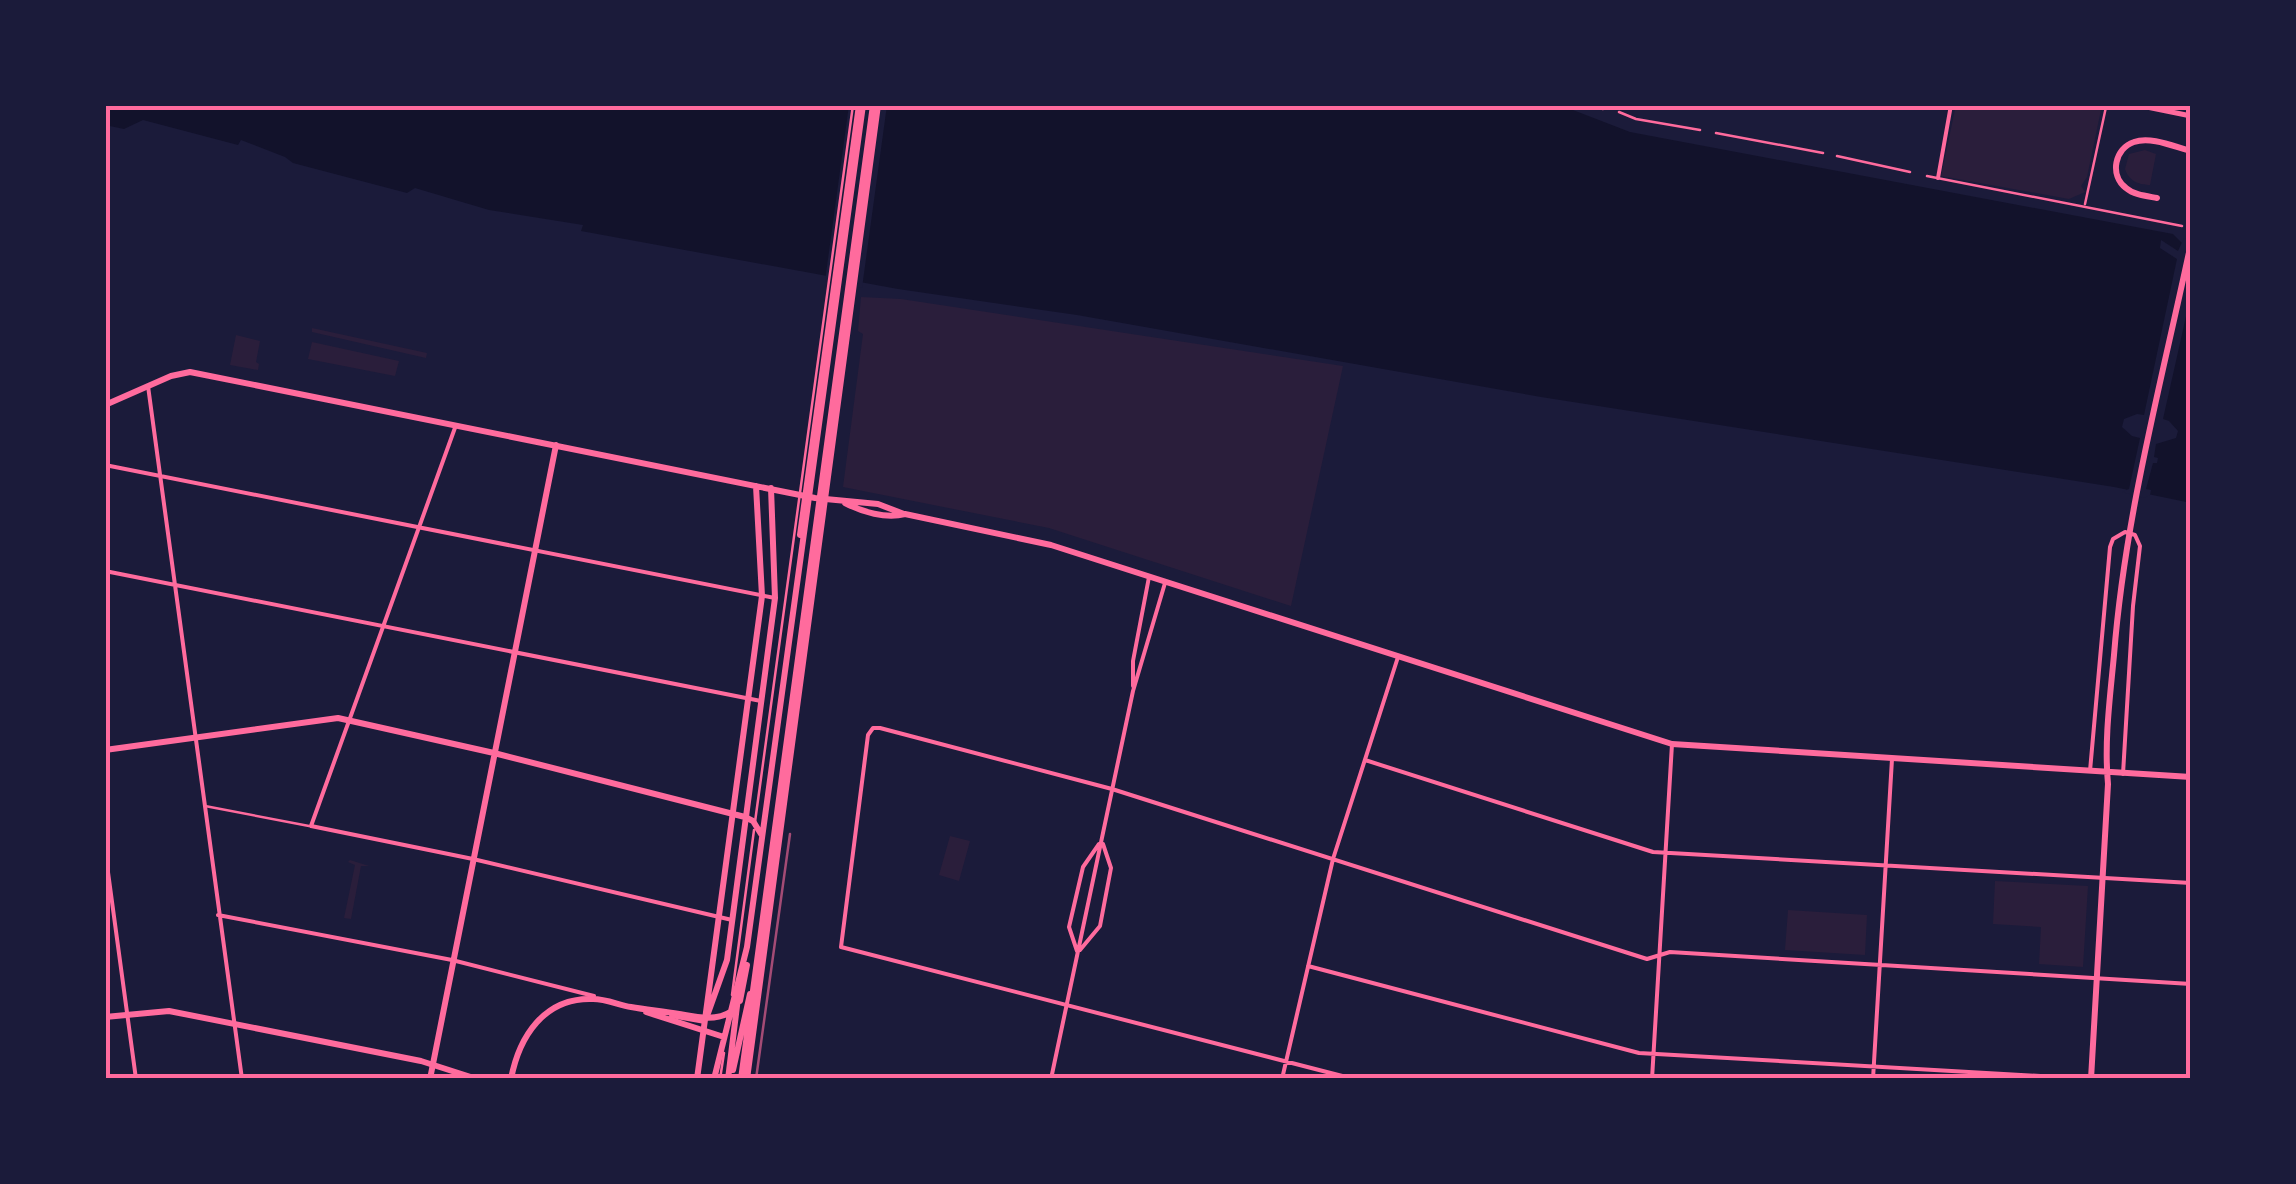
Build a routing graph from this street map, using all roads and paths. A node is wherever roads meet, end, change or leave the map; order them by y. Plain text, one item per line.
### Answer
1 (858, 105) edge
2 (876, 105) edge
3 (1952, 105) edge
4 (2138, 105) edge
5 (1594, 107) edge
6 (2106, 107) edge
7 (1603, 109) dead end
8 (1619, 112) dead end
9 (2191, 116) edge
10 (1700, 130) dead end
11 (1716, 133) dead end
12 (2191, 151) edge
13 (1823, 153) dead end
14 (1837, 156) dead end
15 (1910, 172) dead end
16 (1927, 176) dead end
17 (1938, 178) junction
18 (2157, 198) dead end
19 (2085, 206) junction
20 (2182, 226) dead end
21 (2191, 243) edge
22 (148, 386) junction
23 (105, 405) edge
24 (456, 425) junction
25 (556, 445) junction
26 (105, 465) edge
27 (160, 476) junction
28 (756, 486) junction
29 (771, 488) junction
30 (819, 521) junction
31 (419, 528) junction
32 (534, 551) junction
33 (105, 572) edge
34 (1149, 577) junction
35 (1165, 583) junction
36 (175, 586) junction
37 (762, 596) junction
38 (775, 598) junction
39 (383, 628) junction
40 (514, 654) junction
41 (1398, 657) junction
42 (1134, 691) junction
43 (747, 700) junction
44 (761, 701) junction
45 (349, 721) junction
46 (195, 737) junction
47 (1672, 744) junction
48 (105, 750) edge
49 (494, 753) junction
50 (1365, 760) junction
51 (1892, 760) junction
52 (2090, 771) junction
53 (2107, 772) junction
54 (2124, 774) junction
55 (2191, 777) edge
56 (1112, 789) junction
57 (205, 806) junction
58 (732, 814) junction
59 (745, 817) junction
60 (311, 826) junction
61 (1102, 840) junction
62 (105, 850) edge
63 (1664, 852) junction
64 (472, 859) junction
65 (1334, 859) junction
66 (1886, 865) junction
67 (2103, 878) junction
68 (2191, 883) edge
69 (218, 915) junction
70 (718, 917) junction
71 (732, 920) junction
72 (1078, 952) junction
73 (1658, 956) junction
74 (452, 960) junction
75 (1308, 966) junction
76 (1880, 966) junction
77 (755, 974) junction
78 (2097, 978) junction
79 (2191, 984) edge
80 (630, 1007) junction
81 (1066, 1007) junction
82 (127, 1014) junction
83 (105, 1017) edge
84 (705, 1022) junction
85 (234, 1024) junction
86 (1653, 1054) junction
87 (1286, 1062) junction
88 (432, 1066) junction
89 (1874, 1067) junction
90 (136, 1079) edge
91 (242, 1079) edge
92 (430, 1079) edge
93 (477, 1079) edge
94 (511, 1079) edge
95 (697, 1079) edge
96 (717, 1079) edge
97 (730, 1079) edge
98 (745, 1079) edge
99 (1051, 1079) edge
100 (1282, 1079) edge
101 (1354, 1079) edge
102 (1652, 1079) edge
103 (1874, 1079) edge
104 (2091, 1079) edge

1 - 96 main road
1 - 97 main road
2 - 30 main road
3 - 17 street
4 - 9 street
5 - 7 street
6 - 19 street
8 - 10 street
11 - 13 street
12 - 18 main road
14 - 15 street
16 - 17 street
17 - 19 street
19 - 20 street
21 - 53 main road
22 - 23 main road
22 - 24 main road
22 - 27 street
24 - 25 main road
24 - 31 street
25 - 28 main road
25 - 32 main road
26 - 27 street
27 - 31 street
27 - 36 street
28 - 29 main road
28 - 37 main road
29 - 34 main road
29 - 38 main road
30 - 77 main road
30 - 98 main road
31 - 32 street
31 - 39 street
32 - 37 street
32 - 40 main road
33 - 36 street
34 - 35 main road
34 - 42 street
35 - 41 main road
35 - 42 street
36 - 39 street
36 - 46 street
37 - 38 street
37 - 43 main road
38 - 44 main road
39 - 40 street
39 - 45 street
40 - 43 street
40 - 49 main road
41 - 47 main road
41 - 50 street
42 - 56 street
43 - 44 street
43 - 58 main road
44 - 59 main road
45 - 46 main road
45 - 49 main road
45 - 60 street
46 - 48 main road
46 - 57 street
47 - 51 main road
47 - 63 street
49 - 58 main road
49 - 64 main road
50 - 63 street
50 - 65 street
51 - 52 main road
51 - 66 street
52 - 53 main road
52 - 54 street
53 - 54 main road
53 - 67 main road
54 - 55 main road
56 - 61 street
56 - 65 street
56 - 81 street
57 - 60 street
57 - 69 street
58 - 59 main road
58 - 70 main road
59 - 71 main road
59 - 80 main road
60 - 64 street
61 - 72 street
61 - 72 street
61 - 72 street
62 - 82 street
63 - 66 street
63 - 73 street
64 - 70 street
64 - 74 main road
65 - 73 street
65 - 75 street
66 - 67 street
66 - 76 street
67 - 68 street
67 - 78 main road
69 - 74 street
69 - 85 street
70 - 71 street
70 - 84 main road
71 - 84 main road
72 - 81 street
73 - 76 street
73 - 86 street
74 - 84 street
74 - 88 main road
75 - 86 street
75 - 87 street
76 - 78 street
76 - 89 street
77 - 97 main road
77 - 98 main road
78 - 79 street
78 - 104 main road
80 - 94 main road
80 - 98 main road
81 - 87 street
81 - 99 street
82 - 83 main road
82 - 85 main road
82 - 90 street
84 - 95 main road
85 - 88 main road
85 - 91 street
86 - 89 street
86 - 102 street
87 - 100 street
87 - 101 street
88 - 92 main road
88 - 93 main road
89 - 103 street
89 - 104 street

